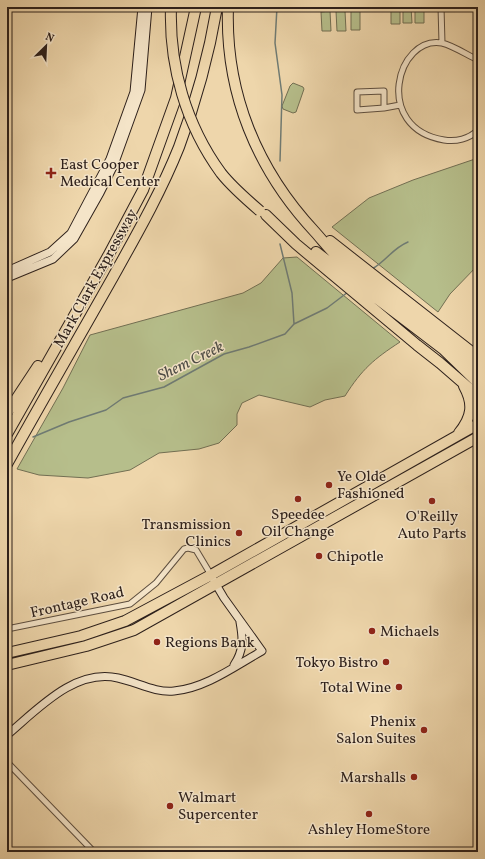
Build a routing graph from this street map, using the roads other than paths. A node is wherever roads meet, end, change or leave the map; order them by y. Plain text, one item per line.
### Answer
1 (142, 7) edge
2 (148, 7) edge
3 (171, 7) edge
4 (196, 7) edge
5 (217, 7) edge
6 (228, 7) edge
7 (441, 7) edge
8 (442, 44) junction
9 (478, 52) edge
10 (477, 59) edge
11 (400, 105) junction
12 (384, 108) junction
13 (478, 130) edge
14 (263, 213) junction
15 (304, 220) junction
16 (7, 271) edge
17 (7, 278) edge
18 (90, 288) junction
19 (429, 334) junction
20 (478, 357) edge
21 (478, 372) edge
22 (462, 383) junction
23 (478, 383) edge
24 (478, 396) edge
25 (7, 413) edge
26 (478, 424) edge
27 (7, 434) edge
28 (455, 437) junction
29 (478, 437) edge
30 (7, 464) edge
31 (213, 579) junction
32 (240, 620) junction
33 (7, 629) edge
34 (7, 652) edge
35 (23, 662) junction
36 (7, 666) edge
37 (233, 667) junction
38 (7, 669) edge
39 (7, 735) edge
40 (7, 762) edge
41 (94, 852) edge

1 - 16 street
2 - 17 street
3 - 14 highway, bridge
4 - 18 highway, Mark Clark Expressway
5 - 30 highway, Mark Clark Expressway
6 - 15 highway
7 - 8 street
8 - 10 street
8 - 11 street
9 - 10 street
11 - 12 street
11 - 13 street
12 - 12 street
14 - 19 highway
14 - 22 highway
15 - 19 highway
15 - 20 highway
18 - 25 highway
18 - 27 highway, Mark Clark Expressway
19 - 21 highway
19 - 23 highway
22 - 24 highway
22 - 28 highway
26 - 28 highway
28 - 31 highway
29 - 31 highway
31 - 32 street
31 - 33 street, Frontage Road
31 - 34 highway
31 - 35 highway
32 - 37 street
32 - 37 street
35 - 36 highway
35 - 38 highway
37 - 39 street
40 - 41 street

